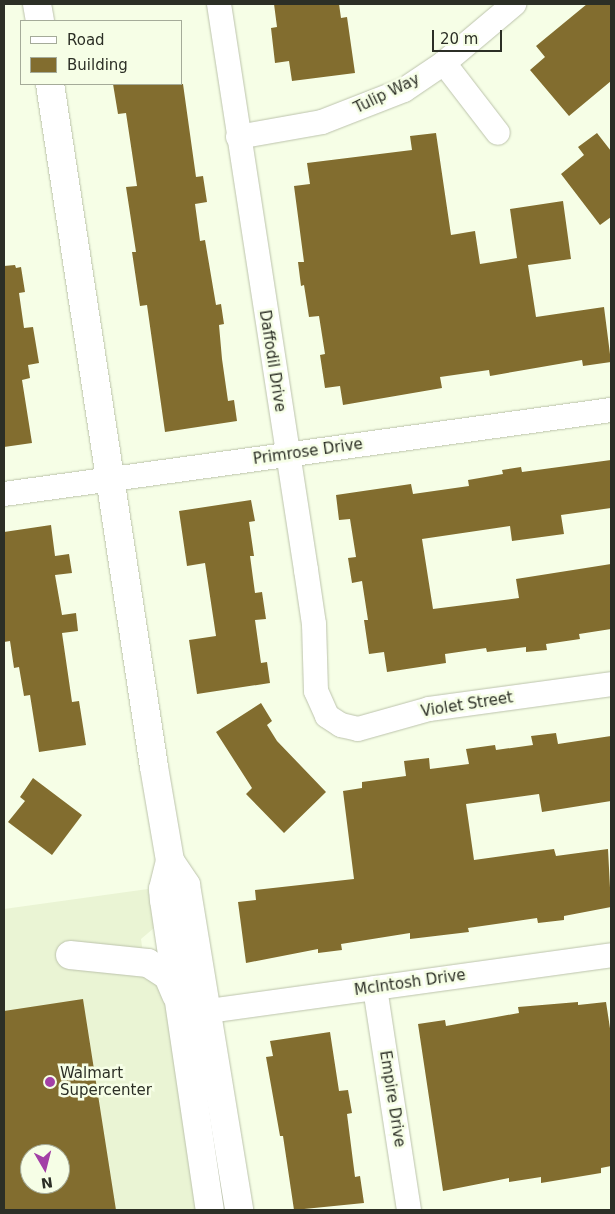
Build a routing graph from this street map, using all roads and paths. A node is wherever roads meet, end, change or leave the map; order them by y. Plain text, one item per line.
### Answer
1 (37, 4) edge
2 (219, 4) edge
3 (514, 4) edge
4 (40, 20) edge
5 (444, 63) junction
6 (50, 85) edge
7 (498, 133) dead end
8 (238, 137) junction
9 (611, 410) edge
10 (286, 455) junction
11 (110, 480) junction
12 (4, 494) edge
13 (611, 684) edge
14 (326, 716) joint
15 (170, 861) junction
16 (164, 900) junction
17 (611, 955) edge
18 (375, 988) junction
19 (180, 1009) junction
20 (209, 1011) junction
21 (210, 1210) edge
22 (239, 1210) edge
23 (409, 1210) edge

1 - 4 street
2 - 8 street, Daffodil Drive
3 - 5 street, Tulip Way
5 - 7 street
5 - 8 street, Tulip Way
6 - 11 street
8 - 10 street, Daffodil Drive
9 - 10 street, Primrose Drive
10 - 11 street, Primrose Drive
10 - 14 street, Daffodil Drive
11 - 12 street, Primrose Drive
11 - 15 street
13 - 14 street, Violet Street
15 - 16 street
15 - 20 street
16 - 19 street
16 - 19 street
17 - 18 street, McIntosh Drive
18 - 20 street, McIntosh Drive
18 - 23 street, Empire Drive
19 - 21 street
20 - 22 street

